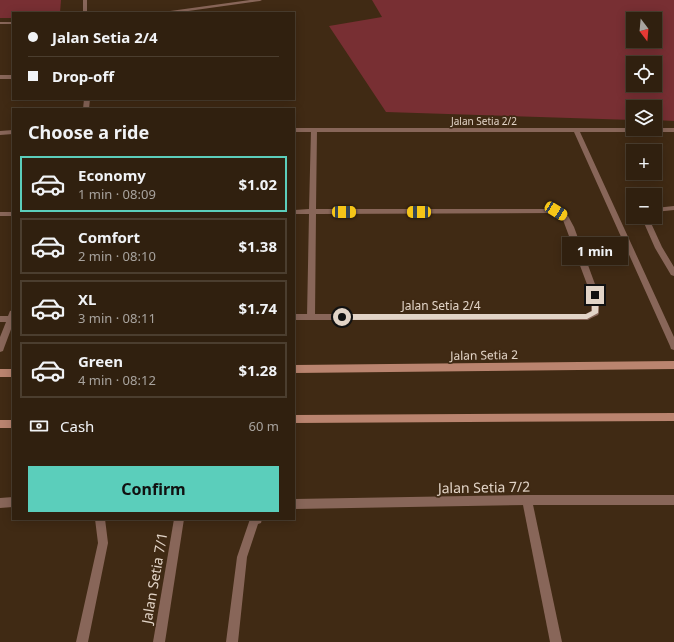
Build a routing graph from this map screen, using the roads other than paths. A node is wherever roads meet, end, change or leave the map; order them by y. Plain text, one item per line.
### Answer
1 (85, 0) edge
2 (260, 0) edge
3 (85, 12) edge
4 (170, 12) edge
5 (12, 23) edge
6 (0, 24) edge
7 (0, 77) edge
8 (12, 77) edge
9 (295, 130) edge
10 (314, 130) junction
11 (576, 130) junction
12 (674, 130) edge
13 (12, 132) edge
14 (0, 133) edge
15 (674, 208) edge
16 (662, 209) edge
17 (295, 212) edge
18 (313, 212) junction
19 (0, 214) edge
20 (12, 214) edge
21 (647, 224) edge
22 (674, 273) edge
23 (12, 317) edge
24 (295, 317) edge
25 (311, 317) junction
26 (0, 319) edge
27 (674, 346) edge
28 (0, 348) edge
29 (674, 365) edge
30 (295, 369) edge
31 (0, 373) edge
32 (12, 373) edge
33 (674, 417) edge
34 (295, 419) edge
35 (0, 424) edge
36 (12, 424) edge
37 (527, 500) junction
38 (674, 500) edge
39 (0, 502) edge
40 (12, 502) edge
41 (295, 504) edge
42 (100, 520) edge
43 (180, 520) edge
44 (255, 520) edge
45 (82, 642) edge
46 (159, 642) edge
47 (232, 642) edge
48 (556, 642) edge

1 - 3 street
2 - 4 street
5 - 6 street
7 - 8 street
9 - 10 street, Jalan Setia 2/2
10 - 11 street, Jalan Setia 2/2
10 - 18 street
11 - 12 street, Jalan Setia 2/2
11 - 27 street
13 - 14 street
15 - 16 street
17 - 18 street
18 - 25 street
18 - 25 street, Jalan Setia 2/4
19 - 20 street
21 - 22 street
23 - 26 street
23 - 28 street
24 - 25 street, Jalan Setia 2/4
29 - 30 street, Jalan Setia 2
31 - 32 street
33 - 34 street
35 - 36 street
37 - 38 street, Jalan Setia 7/2
37 - 41 street, Jalan Setia 7/2
37 - 48 street
39 - 40 street
42 - 45 street
43 - 46 street, Jalan Setia 7/1
44 - 47 street

